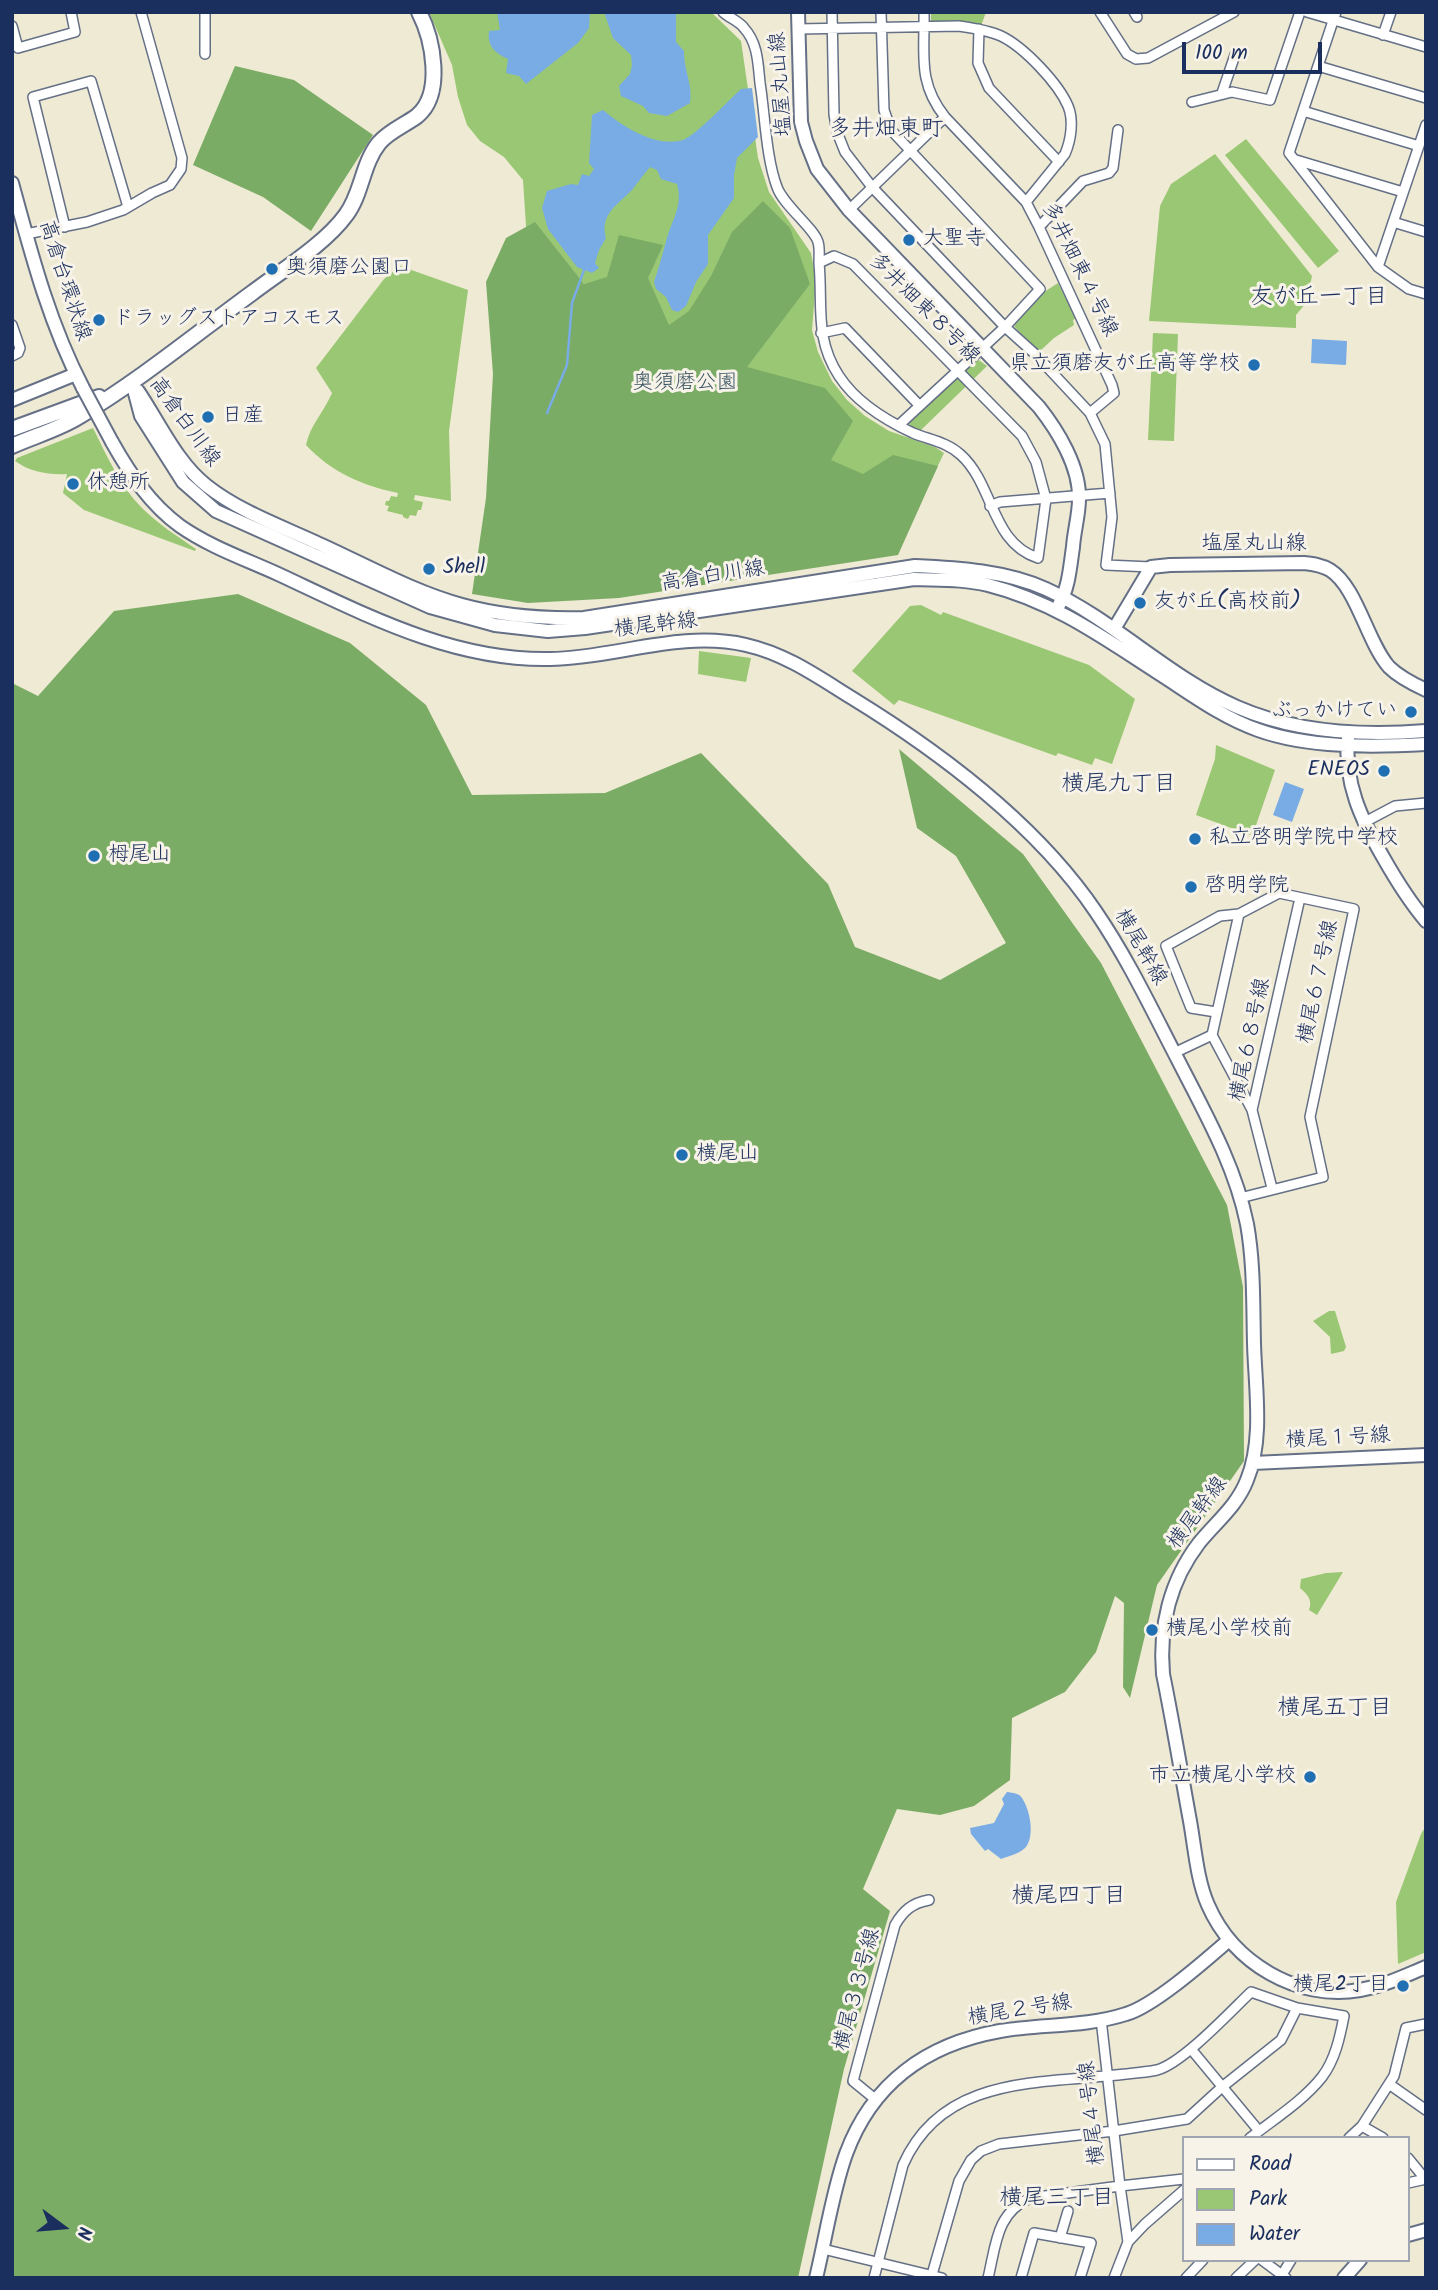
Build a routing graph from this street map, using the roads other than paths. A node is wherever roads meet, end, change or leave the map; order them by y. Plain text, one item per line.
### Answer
1 (71, 12) edge
2 (141, 12) edge
3 (205, 12) edge
4 (419, 12) edge
5 (723, 12) edge
6 (797, 12) edge
7 (832, 12) edge
8 (881, 12) edge
9 (923, 12) edge
10 (1100, 12) edge
11 (1233, 12) edge
12 (1300, 12) edge
13 (1307, 12) edge
14 (1391, 12) edge
15 (1334, 16) edge
16 (12, 26) edge
17 (924, 27) junction
18 (881, 28) junction
19 (832, 29) junction
20 (979, 29) junction
21 (798, 30) junction
22 (1383, 35) junction
23 (1426, 47) edge
24 (205, 54) dead end
25 (1235, 55) dead end
26 (1318, 66) junction
27 (1222, 93) junction
28 (1426, 98) edge
29 (1192, 102) dead end
30 (1303, 111) junction
31 (945, 117) junction
32 (1426, 125) edge
33 (1118, 130) dead end
34 (1419, 146) junction
35 (910, 152) junction
36 (1296, 160) junction
37 (1059, 162) junction
38 (12, 183) edge
39 (872, 187) junction
40 (1403, 192) junction
41 (1026, 202) junction
42 (128, 207) junction
43 (849, 211) junction
44 (1393, 222) junction
45 (65, 227) junction
46 (1039, 227) junction
47 (1426, 232) edge
48 (26, 234) junction
49 (819, 262) junction
50 (1378, 267) junction
51 (1426, 294) edge
52 (12, 325) edge
53 (1005, 327) junction
54 (821, 333) junction
55 (981, 347) junction
56 (12, 356) edge
57 (957, 370) junction
58 (76, 374) junction
59 (132, 382) junction
60 (83, 388) joint
61 (12, 400) edge
62 (919, 405) junction
63 (1090, 413) junction
64 (899, 425) junction
65 (12, 429) edge
66 (12, 446) edge
67 (1110, 493) junction
68 (1080, 497) junction
69 (1046, 499) junction
70 (990, 506) junction
71 (1151, 567) junction
72 (1060, 604) junction
73 (1114, 629) junction
74 (1426, 690) edge
75 (1426, 731) edge
76 (1348, 737) junction
77 (1426, 744) edge
78 (1426, 803) edge
79 (1363, 823) junction
80 (1300, 898) junction
81 (1238, 914) junction
82 (1426, 921) edge
83 (1216, 1012) junction
84 (1212, 1035) junction
85 (1174, 1053) junction
86 (1252, 1110) junction
87 (1272, 1188) junction
88 (1240, 1198) junction
89 (1426, 1455) edge
90 (1253, 1463) junction
91 (929, 1900) dead end
92 (1229, 1940) junction
93 (1426, 1967) edge
94 (1297, 2008) junction
95 (1101, 2019) junction
96 (1426, 2024) edge
97 (1191, 2049) junction
98 (1108, 2076) junction
99 (1389, 2084) junction
100 (1222, 2087) junction
101 (875, 2099) junction
102 (1426, 2110) edge
103 (1362, 2126) junction
104 (1114, 2131) junction
105 (1259, 2131) junction
106 (1253, 2136) edge
107 (1351, 2136) edge
108 (1380, 2136) edge
109 (1410, 2160) edge
110 (1182, 2179) edge
111 (1426, 2179) edge
112 (1120, 2186) junction
113 (1182, 2192) edge
114 (1068, 2211) dead end
115 (1060, 2238) junction
116 (1128, 2242) junction
117 (823, 2249) junction
118 (1201, 2262) edge
119 (1253, 2262) edge
120 (1264, 2262) edge
121 (1358, 2262) edge
122 (878, 2263) junction
123 (932, 2277) edge
124 (1283, 2277) edge
125 (816, 2278) edge
126 (874, 2278) edge
127 (942, 2278) edge
128 (988, 2278) edge
129 (1021, 2278) edge
130 (1080, 2278) edge
131 (1114, 2278) edge
132 (1186, 2278) edge
133 (1236, 2278) edge
134 (1343, 2278) edge

1 - 16 street
2 - 42 street
3 - 24 street
4 - 59 main road
5 - 49 street
6 - 21 street, 塩屋丸山線
7 - 19 street
8 - 18 street
9 - 17 street, 多井畑東４号線
10 - 11 street
12 - 27 street
13 - 15 street
14 - 22 street
15 - 22 street
15 - 26 street
17 - 18 street
17 - 20 street
17 - 31 street, 多井畑東４号線
18 - 19 street
18 - 35 street
19 - 21 street
19 - 39 street
20 - 37 street
20 - 37 street
21 - 43 street, 塩屋丸山線
22 - 23 street
25 - 27 street
26 - 28 street
26 - 30 street
27 - 29 street
30 - 34 street
30 - 36 street
31 - 35 street
31 - 41 street, 多井畑東４号線
32 - 34 street
33 - 46 street
34 - 40 street
35 - 39 street
35 - 53 street
36 - 40 street
36 - 50 street
37 - 41 street
38 - 48 street, 高倉台環状線
39 - 43 street
39 - 53 street
40 - 44 street
41 - 46 street, 多井畑東４号線
42 - 45 street
42 - 45 street
43 - 55 street, 塩屋丸山線
44 - 47 street
44 - 50 street
45 - 48 street
46 - 63 street, 多井畑東４号線
48 - 58 street, 高倉台環状線
49 - 54 street
49 - 57 street, 多井畑東８号線
50 - 51 street
52 - 56 street
53 - 55 street
53 - 63 street
54 - 62 street
54 - 64 street
55 - 57 street
55 - 68 street, 塩屋丸山線
57 - 62 street
57 - 69 street, 多井畑東８号線
58 - 60 street, 高倉台環状線
58 - 61 street
59 - 65 main road
59 - 66 main road
59 - 72 street, 高倉白川線
60 - 85 street, 横尾幹線, bridge
62 - 64 street
63 - 67 street
64 - 70 street
67 - 68 street
67 - 71 street
68 - 69 street
68 - 72 street, 塩屋丸山線
69 - 70 street
69 - 70 street, 多井畑東８号線
71 - 73 street
71 - 74 street, 塩屋丸山線
72 - 73 street
72 - 76 street
73 - 76 street
75 - 76 street
76 - 77 street
76 - 79 street
78 - 79 street
79 - 82 street
80 - 81 street, 横尾６７号線
80 - 86 street, 横尾６８号線
80 - 87 street, 横尾６７号線
81 - 83 street
81 - 83 street, 横尾６７号線
83 - 84 street
84 - 85 street
84 - 86 street
85 - 88 street, 横尾幹線
86 - 87 street, 横尾６８号線
87 - 88 street, 横尾６７号線
88 - 90 street, 横尾幹線
89 - 90 street, 横尾１号線
90 - 92 street, 横尾幹線
91 - 101 street, 横尾３３号線
92 - 93 street, 横尾幹線
92 - 95 street, 横尾２号線
94 - 97 street
94 - 100 street
94 - 105 street
95 - 98 street, 横尾４号線
95 - 101 street, 横尾２号線
96 - 99 street
97 - 98 street
97 - 100 street
98 - 104 street, 横尾４号線
98 - 122 street
99 - 102 street
99 - 103 street
100 - 104 street
100 - 105 street
101 - 117 street, 横尾２号線
103 - 107 street
103 - 108 street
104 - 112 street, 横尾４号線
104 - 123 street
105 - 106 street
109 - 111 street
110 - 112 street
112 - 116 street
112 - 128 street, 横尾４号線
113 - 116 street
114 - 115 street
115 - 129 street
115 - 130 street
116 - 131 street
117 - 122 street
117 - 125 street, 横尾２号線
118 - 132 street
119 - 133 street
120 - 124 street
121 - 134 street
122 - 123 street
122 - 126 street
123 - 127 street

